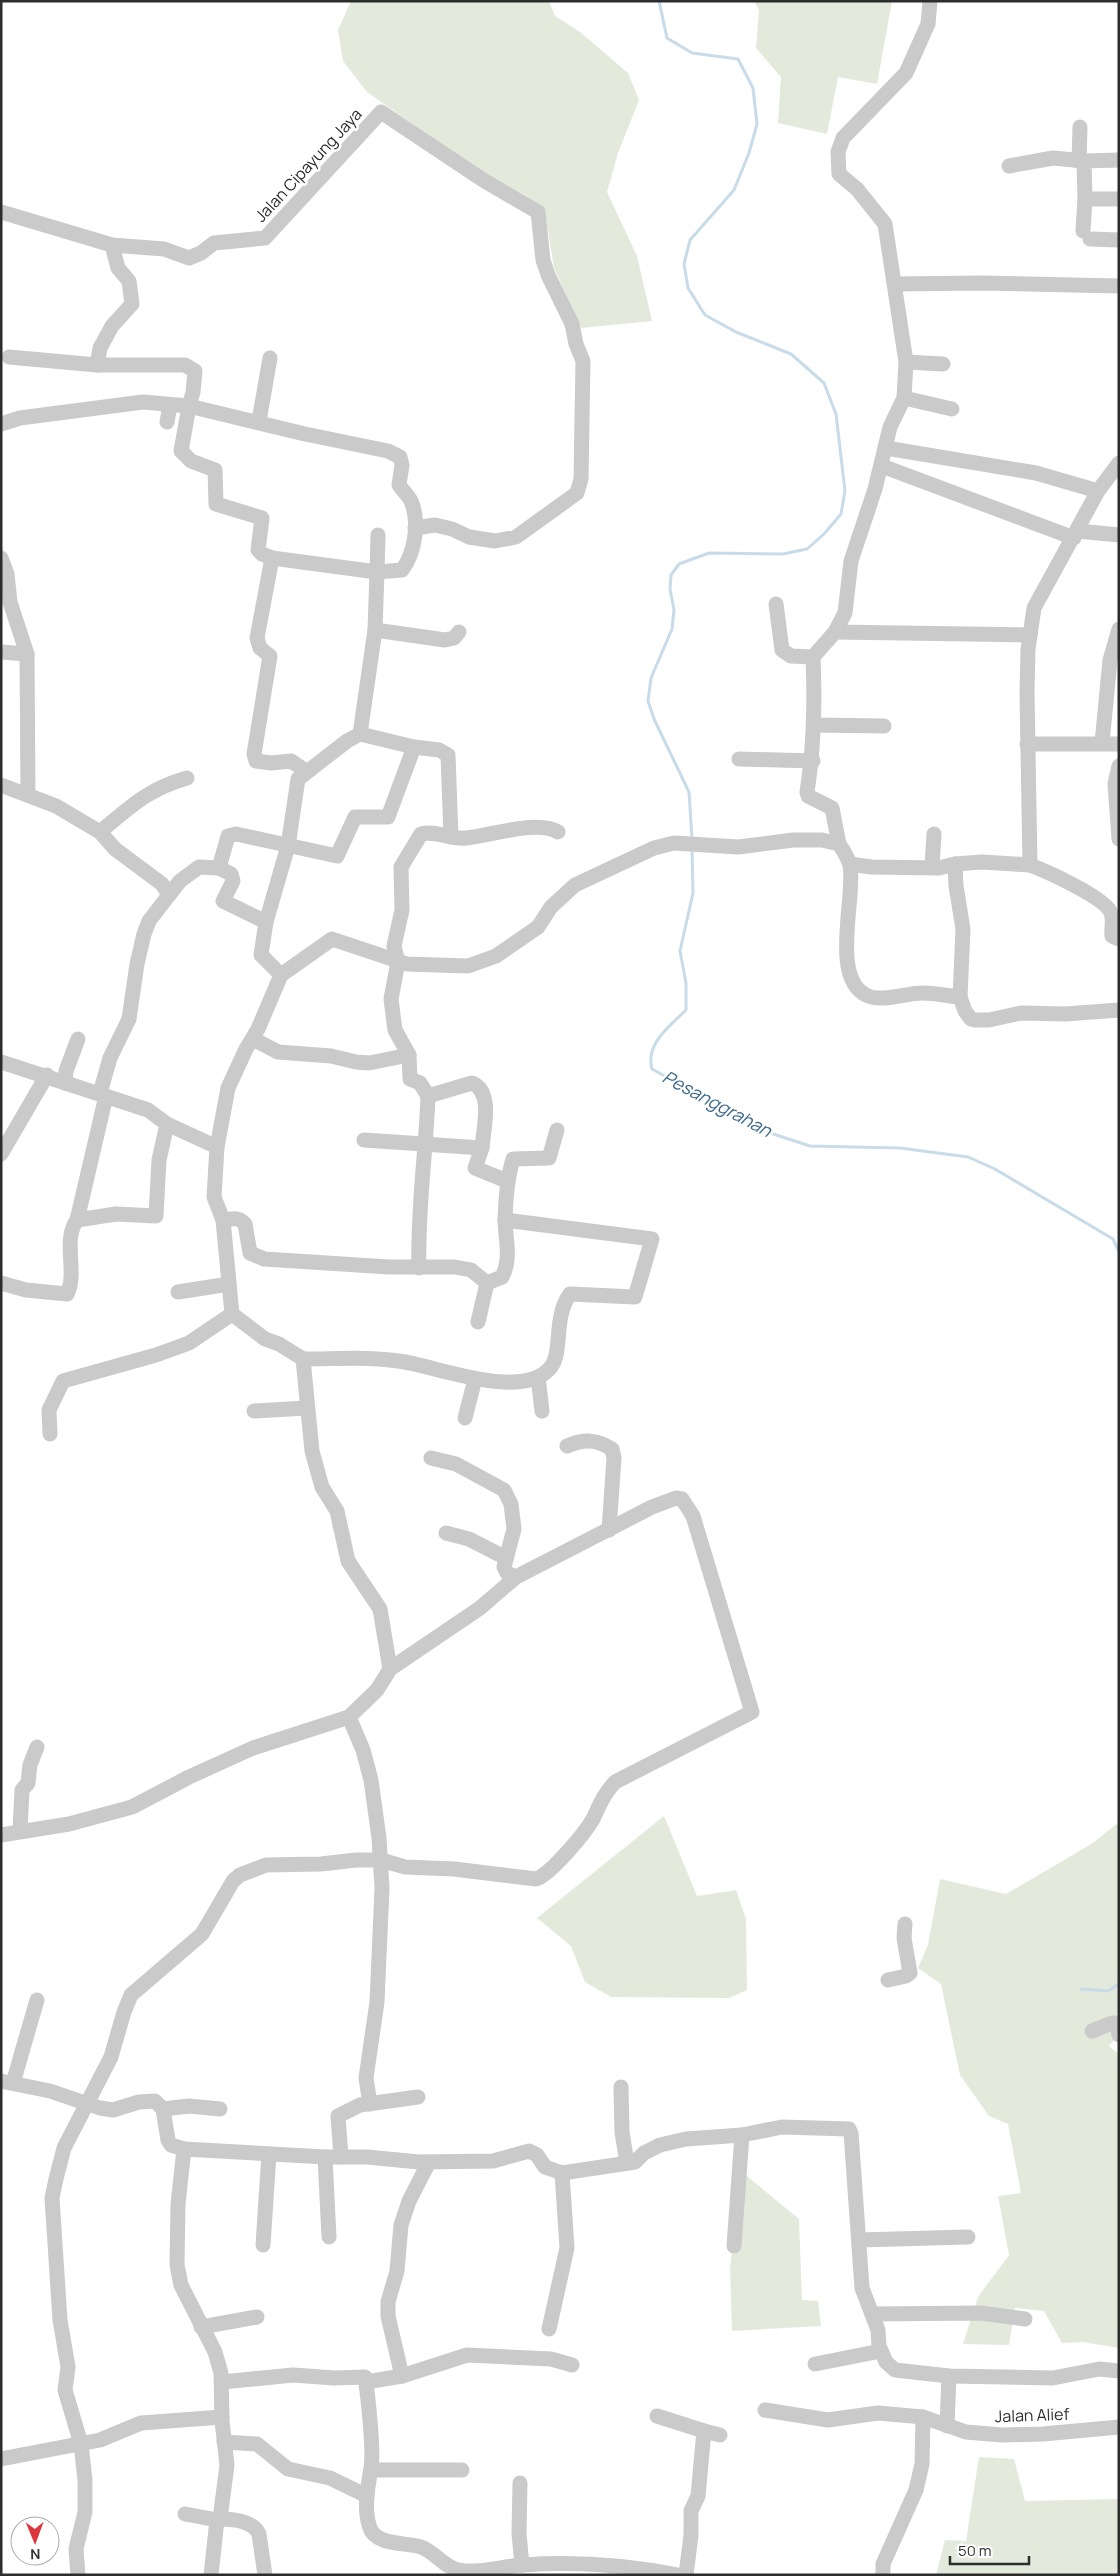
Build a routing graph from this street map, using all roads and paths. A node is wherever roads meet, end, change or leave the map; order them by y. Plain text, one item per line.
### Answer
1 (930, 1) edge
2 (1080, 127) dead end
3 (1119, 160) edge
4 (1082, 161) junction
5 (1009, 166) dead end
6 (1085, 199) junction
7 (1119, 199) edge
8 (1, 212) edge
9 (1119, 240) edge
10 (112, 245) junction
11 (894, 284) junction
12 (1119, 286) edge
13 (10, 357) dead end
14 (270, 358) dead end
15 (906, 362) junction
16 (943, 364) dead end
17 (97, 365) junction
18 (904, 398) junction
19 (170, 405) junction
20 (189, 406) junction
21 (952, 409) dead end
22 (259, 421) junction
23 (167, 422) dead end
24 (1, 424) edge
25 (886, 448) junction
26 (1119, 464) edge
27 (882, 466) junction
28 (1098, 491) junction
29 (415, 528) junction
30 (378, 535) dead end
31 (1076, 535) junction
32 (1119, 535) edge
33 (1, 558) edge
34 (272, 558) junction
35 (377, 572) junction
36 (776, 604) dead end
37 (1119, 629) edge
38 (374, 630) junction
39 (459, 632) dead end
40 (835, 632) junction
41 (1030, 635) junction
42 (1, 652) edge
43 (27, 654) junction
44 (813, 657) junction
45 (1114, 660) edge
46 (814, 725) junction
47 (884, 726) dead end
48 (360, 734) junction
49 (1102, 743) junction
50 (1027, 744) junction
51 (1119, 744) edge
52 (414, 747) junction
53 (738, 759) dead end
54 (813, 761) junction
55 (1119, 766) edge
56 (306, 771) junction
57 (187, 778) dead end
58 (1, 785) edge
59 (28, 795) junction
60 (100, 832) junction
61 (558, 832) dead end
62 (934, 834) dead end
63 (451, 837) junction
64 (1119, 839) edge
65 (839, 844) junction
66 (288, 846) junction
67 (850, 864) junction
68 (955, 864) junction
69 (1030, 865) junction
70 (932, 867) junction
71 (219, 868) junction
72 (170, 895) junction
73 (266, 922) junction
74 (1119, 939) edge
75 (398, 962) junction
76 (281, 975) junction
77 (960, 997) junction
78 (1119, 1010) edge
79 (78, 1039) dead end
80 (253, 1039) junction
81 (409, 1056) junction
82 (1, 1062) edge
83 (47, 1075) junction
84 (65, 1083) junction
85 (103, 1094) junction
86 (428, 1096) junction
87 (167, 1124) junction
88 (557, 1130) dead end
89 (364, 1140) dead end
90 (427, 1144) junction
91 (217, 1147) junction
92 (482, 1148) junction
93 (1, 1154) edge
94 (507, 1181) junction
95 (77, 1220) junction
96 (223, 1220) junction
97 (505, 1220) junction
98 (419, 1268) junction
99 (1, 1283) edge
100 (487, 1283) junction
101 (229, 1284) junction
102 (178, 1292) dead end
103 (232, 1314) junction
104 (478, 1322) dead end
105 (303, 1359) junction
106 (538, 1377) junction
107 (475, 1379) junction
108 (306, 1408) junction
109 (254, 1411) dead end
110 (542, 1411) dead end
111 (465, 1418) dead end
112 (50, 1434) dead end
113 (567, 1446) dead end
114 (431, 1458) dead end
115 (609, 1530) junction
116 (446, 1533) dead end
117 (506, 1558) junction
118 (516, 1577) junction
119 (390, 1669) junction
120 (349, 1717) junction
121 (37, 1746) dead end
122 (20, 1831) junction
123 (1, 1835) edge
124 (381, 1860) junction
125 (904, 1924) dead end
126 (888, 1980) dead end
127 (38, 2000) dead end
128 (1092, 2031) dead end
129 (1119, 2035) edge
130 (7, 2082) edge
131 (621, 2086) dead end
132 (418, 2097) dead end
133 (370, 2104) junction
134 (86, 2105) junction
135 (163, 2108) junction
136 (220, 2109) dead end
137 (742, 2135) junction
138 (184, 2149) junction
139 (269, 2154) junction
140 (333, 2157) junction
141 (429, 2162) junction
142 (627, 2164) junction
143 (562, 2173) junction
144 (329, 2237) dead end
145 (968, 2237) dead end
146 (859, 2240) junction
147 (262, 2245) dead end
148 (734, 2246) dead end
149 (872, 2314) junction
150 (257, 2317) dead end
151 (1025, 2319) dead end
152 (201, 2327) junction
153 (549, 2329) dead end
154 (881, 2351) junction
155 (815, 2364) dead end
156 (572, 2365) dead end
157 (1119, 2371) edge
158 (402, 2376) junction
159 (949, 2376) junction
160 (222, 2382) junction
161 (366, 2382) junction
162 (765, 2410) dead end
163 (657, 2416) dead end
164 (923, 2416) junction
165 (222, 2417) junction
166 (947, 2426) junction
167 (1119, 2427) edge
168 (704, 2431) junction
169 (720, 2435) dead end
170 (224, 2442) junction
171 (81, 2444) junction
172 (1, 2459) edge
173 (371, 2470) junction
174 (462, 2470) dead end
175 (520, 2483) dead end
176 (367, 2496) junction
177 (185, 2514) dead end
178 (218, 2520) junction
179 (522, 2565) junction
180 (506, 2571) edge
181 (78, 2575) edge
182 (211, 2575) edge
183 (265, 2575) edge
184 (678, 2575) edge
185 (686, 2575) edge
186 (883, 2575) edge

1 - 11 street
2 - 4 street
3 - 4 street
4 - 5 street
4 - 6 street
6 - 7 street
6 - 9 street
8 - 10 street, Jalan Cipayung Jaya
10 - 17 street
10 - 29 street, Jalan Cipayung Jaya
11 - 12 street
11 - 15 street
13 - 17 street
14 - 22 street
15 - 16 street
15 - 18 street
17 - 20 street
18 - 21 street
18 - 25 street
19 - 20 street
19 - 23 street
19 - 24 street
20 - 22 street
20 - 34 street
22 - 29 street
25 - 27 street
25 - 28 street
26 - 28 street
27 - 31 street
27 - 40 street
28 - 31 street
29 - 35 street
30 - 35 street
31 - 32 street
31 - 41 street
33 - 43 street
34 - 35 street
34 - 56 street
35 - 38 street
36 - 44 street
37 - 45 street
38 - 39 street
38 - 48 street
40 - 41 street
40 - 44 street
41 - 50 street
42 - 43 street
43 - 59 street
44 - 46 street
45 - 49 street
46 - 47 street
46 - 54 street
48 - 52 street
48 - 56 street
49 - 50 street
49 - 51 street
50 - 69 street
52 - 63 street
52 - 66 street
53 - 54 street
54 - 65 street
55 - 64 street
56 - 66 street
57 - 60 street
58 - 59 street
59 - 60 street
60 - 72 street
61 - 63 street
62 - 70 street
63 - 75 street
65 - 67 street
65 - 75 street
66 - 71 street
66 - 73 street
67 - 70 street
67 - 77 street
68 - 69 street
68 - 70 street
68 - 77 street
69 - 74 street
71 - 72 street
71 - 73 street
72 - 85 street
73 - 76 street
75 - 76 street
75 - 81 street
76 - 80 street
77 - 78 street
79 - 84 street
80 - 81 street
80 - 91 street
81 - 86 street
82 - 83 street
83 - 84 street
83 - 93 street
84 - 85 street
85 - 87 street
85 - 95 street
86 - 90 street
86 - 92 street
87 - 91 street
87 - 95 street
88 - 94 street
89 - 90 street
90 - 92 street
90 - 98 street
91 - 96 street
92 - 94 street
94 - 97 street
95 - 99 street
96 - 98 street
96 - 101 street
97 - 100 street
97 - 106 street
98 - 100 street
100 - 104 street
101 - 102 street
101 - 103 street
103 - 105 street
103 - 112 street
105 - 107 street
105 - 108 street
106 - 107 street
106 - 110 street
107 - 111 street
108 - 109 street
108 - 119 street
113 - 115 street
114 - 117 street
115 - 118 street
115 - 124 street
116 - 117 street
117 - 118 street
118 - 119 street
119 - 120 street
120 - 122 street
120 - 124 street
121 - 122 street
122 - 123 street
124 - 133 street
124 - 134 street
125 - 126 street
127 - 130 street
128 - 129 street
130 - 134 street
131 - 142 street
132 - 133 street
133 - 140 street
134 - 135 street
134 - 171 street
135 - 136 street
135 - 138 street
137 - 142 street
137 - 146 street
137 - 148 street
138 - 139 street
138 - 152 street
139 - 140 street
139 - 147 street
140 - 141 street
140 - 144 street
141 - 143 street
141 - 158 street
142 - 143 street
143 - 153 street
145 - 146 street
146 - 149 street
149 - 151 street
149 - 154 street
150 - 152 street
152 - 160 street
154 - 155 street
154 - 159 street
156 - 158 street
157 - 159 street
158 - 161 street
159 - 166 street
160 - 161 street
160 - 165 street
161 - 173 street
162 - 164 street, Jalan Alief
163 - 168 street
164 - 166 street, Jalan Alief
164 - 186 street
165 - 170 street
165 - 171 street
166 - 167 street, Jalan Alief
168 - 169 street
168 - 185 street
170 - 176 street
170 - 178 street
171 - 172 street
171 - 181 street
173 - 174 street
173 - 176 street
175 - 179 street
176 - 180 street
177 - 178 street
178 - 182 street
178 - 183 street
179 - 180 street
179 - 184 street

